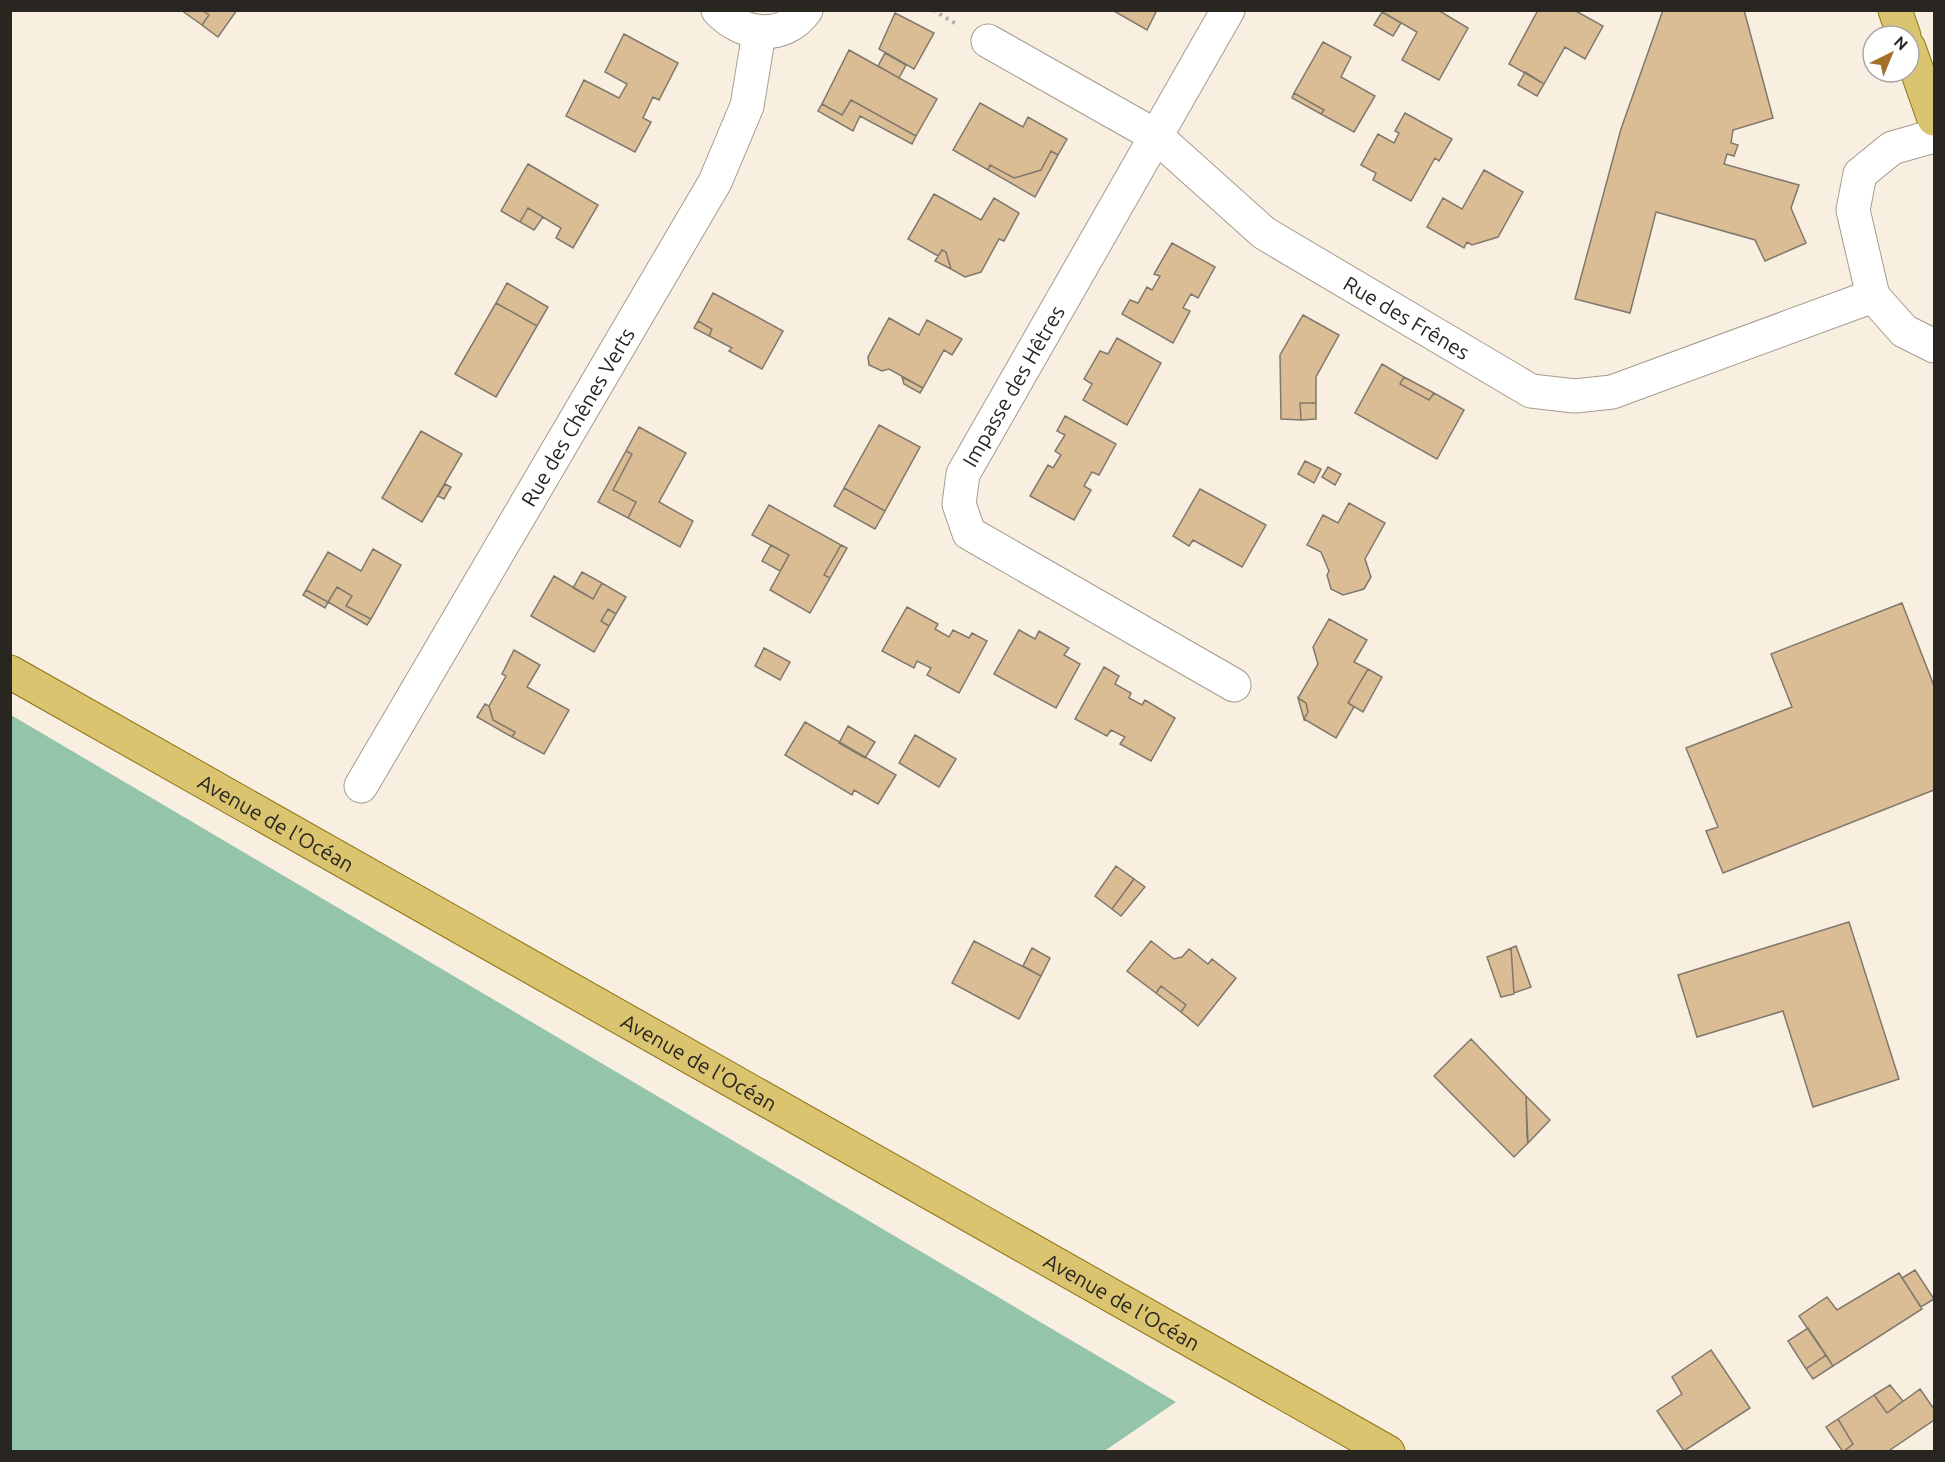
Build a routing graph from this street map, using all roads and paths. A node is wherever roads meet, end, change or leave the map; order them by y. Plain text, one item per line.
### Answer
1 (718, 10) edge
2 (806, 10) edge
3 (1228, 10) edge
4 (759, 33) junction
5 (988, 41) dead end
6 (1921, 78) edge
7 (1933, 107) edge
8 (1156, 136) junction
9 (1935, 136) edge
10 (1873, 296) junction
11 (1935, 346) edge
12 (10, 672) edge
13 (1234, 685) dead end
14 (361, 786) dead end
15 (1388, 1452) edge

1 - 4 street
2 - 4 street
3 - 8 street, Impasse des Hêtres
4 - 14 street, Rue des Chênes Verts
5 - 8 street, Rue des Frênes
6 - 7 main road
8 - 10 street, Rue des Frênes
8 - 13 street, Impasse des Hêtres
9 - 10 street
10 - 11 street
12 - 15 main road, Avenue de l'Océan

